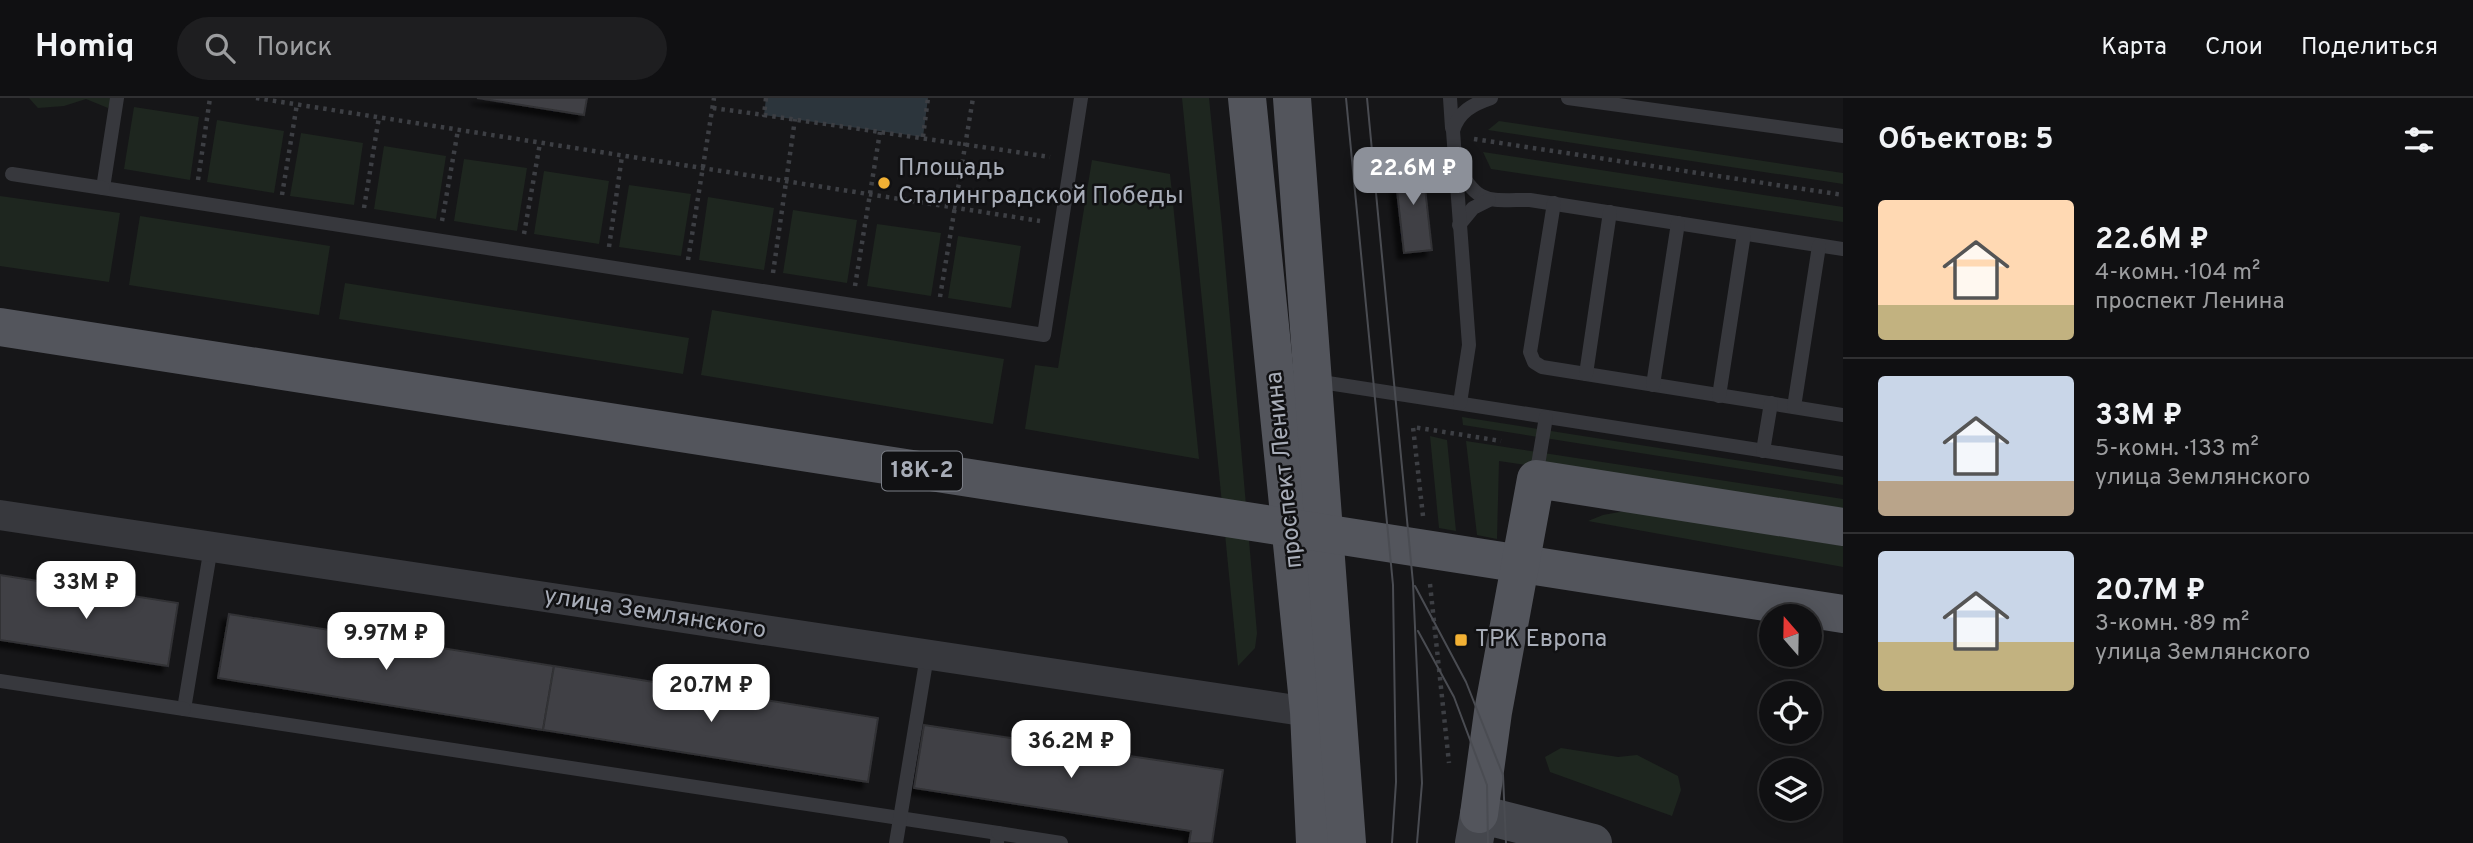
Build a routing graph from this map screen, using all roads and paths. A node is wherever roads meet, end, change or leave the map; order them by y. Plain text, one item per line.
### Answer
1 (117, 98) edge
2 (210, 98) edge
3 (256, 98) edge
4 (714, 98) edge
5 (766, 98) edge
6 (928, 98) edge
7 (973, 98) edge
8 (1081, 98) edge
9 (1247, 98) edge
10 (1292, 98) edge
11 (1450, 98) edge
12 (1491, 98) edge
13 (1568, 98) edge
14 (297, 104) junction
15 (713, 108) junction
16 (764, 115) junction
17 (379, 117) junction
18 (795, 120) junction
19 (458, 130) junction
20 (880, 132) junction
21 (1453, 134) junction
22 (1843, 136) edge
23 (923, 137) junction
24 (540, 143) junction
25 (965, 144) junction
26 (1053, 145) dead end
27 (622, 156) junction
28 (1051, 157) junction
29 (1071, 162) junction
30 (1454, 162) junction
31 (703, 169) junction
32 (1049, 170) dead end
33 (12, 174) dead end
34 (787, 181) junction
35 (103, 188) junction
36 (196, 189) dead end
37 (871, 195) junction
38 (1843, 195) edge
39 (1489, 200) junction
40 (281, 203) dead end
41 (1554, 204) junction
42 (955, 208) junction
43 (1043, 208) dead end
44 (1610, 212) junction
45 (362, 216) dead end
46 (1678, 223) junction
47 (1459, 225) junction
48 (441, 228) dead end
49 (1744, 234) junction
50 (523, 241) dead end
51 (1819, 246) junction
52 (1843, 249) edge
53 (608, 255) dead end
54 (774, 266) dead end
55 (687, 267) dead end
56 (856, 280) dead end
57 (941, 294) dead end
58 (0, 327) edge
59 (1586, 374) junction
60 (1314, 381) junction
61 (1653, 385) junction
62 (1719, 396) junction
63 (1460, 403) junction
64 (1771, 404) junction
65 (1794, 407) junction
66 (1843, 415) edge
67 (1546, 417) junction
68 (1763, 451) junction
69 (1843, 463) edge
70 (1536, 479) junction
71 (0, 515) edge
72 (1843, 527) edge
73 (211, 547) junction
74 (1843, 614) edge
75 (927, 656) junction
76 (0, 681) edge
77 (184, 709) junction
78 (1309, 712) junction
79 (899, 818) junction
80 (1477, 828) edge
81 (998, 838) edge
82 (895, 843) edge
83 (1061, 843) edge
84 (1315, 843) edge
85 (1347, 843) edge
86 (1593, 843) edge

1 - 35 lane
2 - 36 path
3 - 14 path
4 - 15 path
5 - 16 path
6 - 23 path
7 - 25 path
8 - 29 lane
9 - 78 main road, проспект Ленина
10 - 60 main road, проспект Ленина
11 - 21 lane
12 - 21 lane
13 - 22 lane
14 - 17 path
14 - 40 path
15 - 16 path
15 - 31 path
16 - 18 path
17 - 19 path
17 - 45 path
18 - 20 path
18 - 34 path
19 - 24 path
19 - 48 path
20 - 23 path
20 - 37 path
21 - 30 lane
21 - 38 path
23 - 25 path
24 - 27 path
24 - 50 path
25 - 28 path
25 - 42 path
26 - 28 path
27 - 31 path
27 - 53 path
28 - 29 path
28 - 32 path
29 - 35 lane
30 - 39 lane
30 - 47 lane
31 - 34 path
31 - 55 path
33 - 35 lane
34 - 37 path
34 - 54 path
37 - 42 path
37 - 56 path
39 - 41 lane
39 - 47 lane
41 - 44 lane
41 - 59 lane
42 - 43 path
42 - 57 path
44 - 46 lane
44 - 59 lane
46 - 49 lane
46 - 61 lane
47 - 63 lane
49 - 51 lane
49 - 62 lane
51 - 52 lane
51 - 65 lane
58 - 74 main road, 18К-2
59 - 61 lane
60 - 63 lane
60 - 85 main road, проспект Ленина
61 - 62 lane
62 - 64 lane
63 - 67 lane
64 - 65 lane
64 - 68 lane
65 - 66 lane
67 - 68 lane
67 - 70 lane
68 - 69 lane
70 - 72 main road
70 - 80 main road
71 - 73 street, улица Землянского
73 - 75 street, улица Землянского
73 - 77 lane
75 - 78 street, улица Землянского
75 - 79 lane
76 - 77 lane
77 - 79 lane
78 - 84 main road, проспект Ленина
79 - 81 lane
79 - 82 lane
80 - 86 main road
81 - 83 lane

